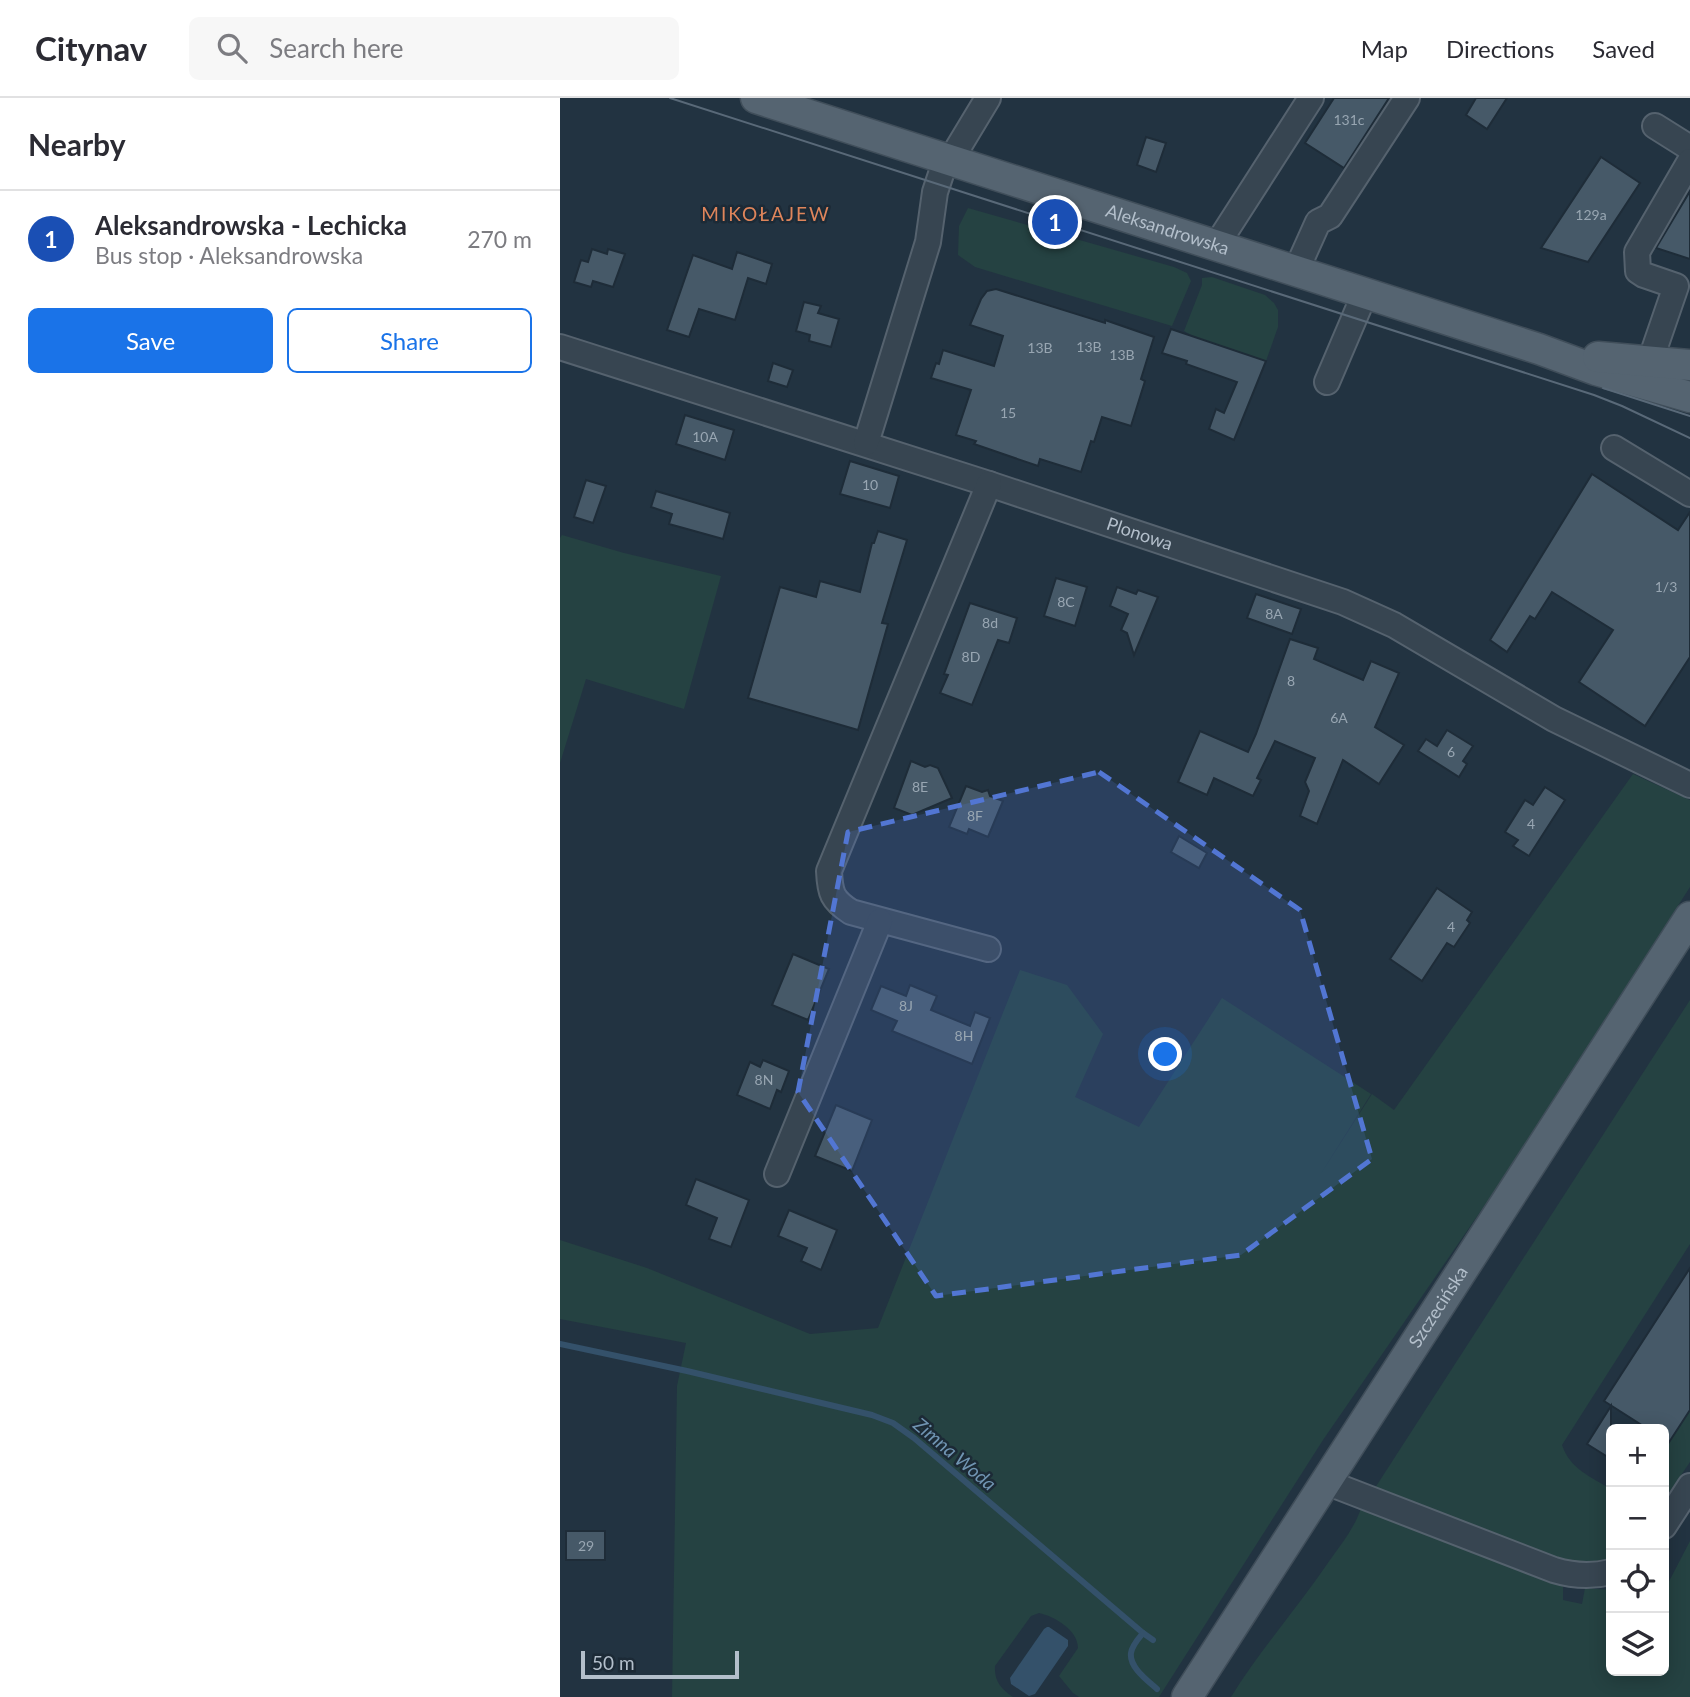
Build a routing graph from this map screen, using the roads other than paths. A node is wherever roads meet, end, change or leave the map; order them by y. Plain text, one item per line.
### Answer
1 (756, 98) edge
2 (988, 98) edge
3 (1311, 98) edge
4 (1407, 98) edge
5 (1655, 126) dead end
6 (1690, 148) edge
7 (948, 160) junction
8 (1690, 161) edge
9 (1216, 246) junction
10 (1296, 271) junction
11 (1365, 293) junction
12 (560, 347) edge
13 (1690, 365) edge
14 (1651, 373) junction
15 (1326, 382) dead end
16 (1690, 397) edge
17 (866, 443) junction
18 (1614, 448) dead end
19 (989, 484) junction
20 (1690, 494) edge
21 (1690, 785) edge
22 (1690, 918) edge
23 (880, 921) junction
24 (988, 949) dead end
25 (777, 1174) dead end
26 (1326, 1482) junction
27 (1690, 1486) edge
28 (1674, 1523) edge
29 (1606, 1573) edge
30 (1187, 1697) edge

1 - 7 main road, Aleksandrowska
2 - 7 street
3 - 9 street
4 - 10 street
5 - 6 street
7 - 9 main road, Aleksandrowska
7 - 17 street
8 - 14 street
9 - 10 main road, Aleksandrowska
10 - 11 main road, Aleksandrowska
11 - 14 main road, Aleksandrowska
11 - 15 street
12 - 17 street, Plonowa
13 - 14 main road, Aleksandrowska
14 - 16 main road, Aleksandrowska
17 - 19 street, Plonowa
18 - 20 street
19 - 21 street, Plonowa
19 - 23 street
22 - 26 main road, Szczecińska
23 - 24 street
23 - 25 street
26 - 29 street
26 - 30 main road, Szczecińska
27 - 28 street

